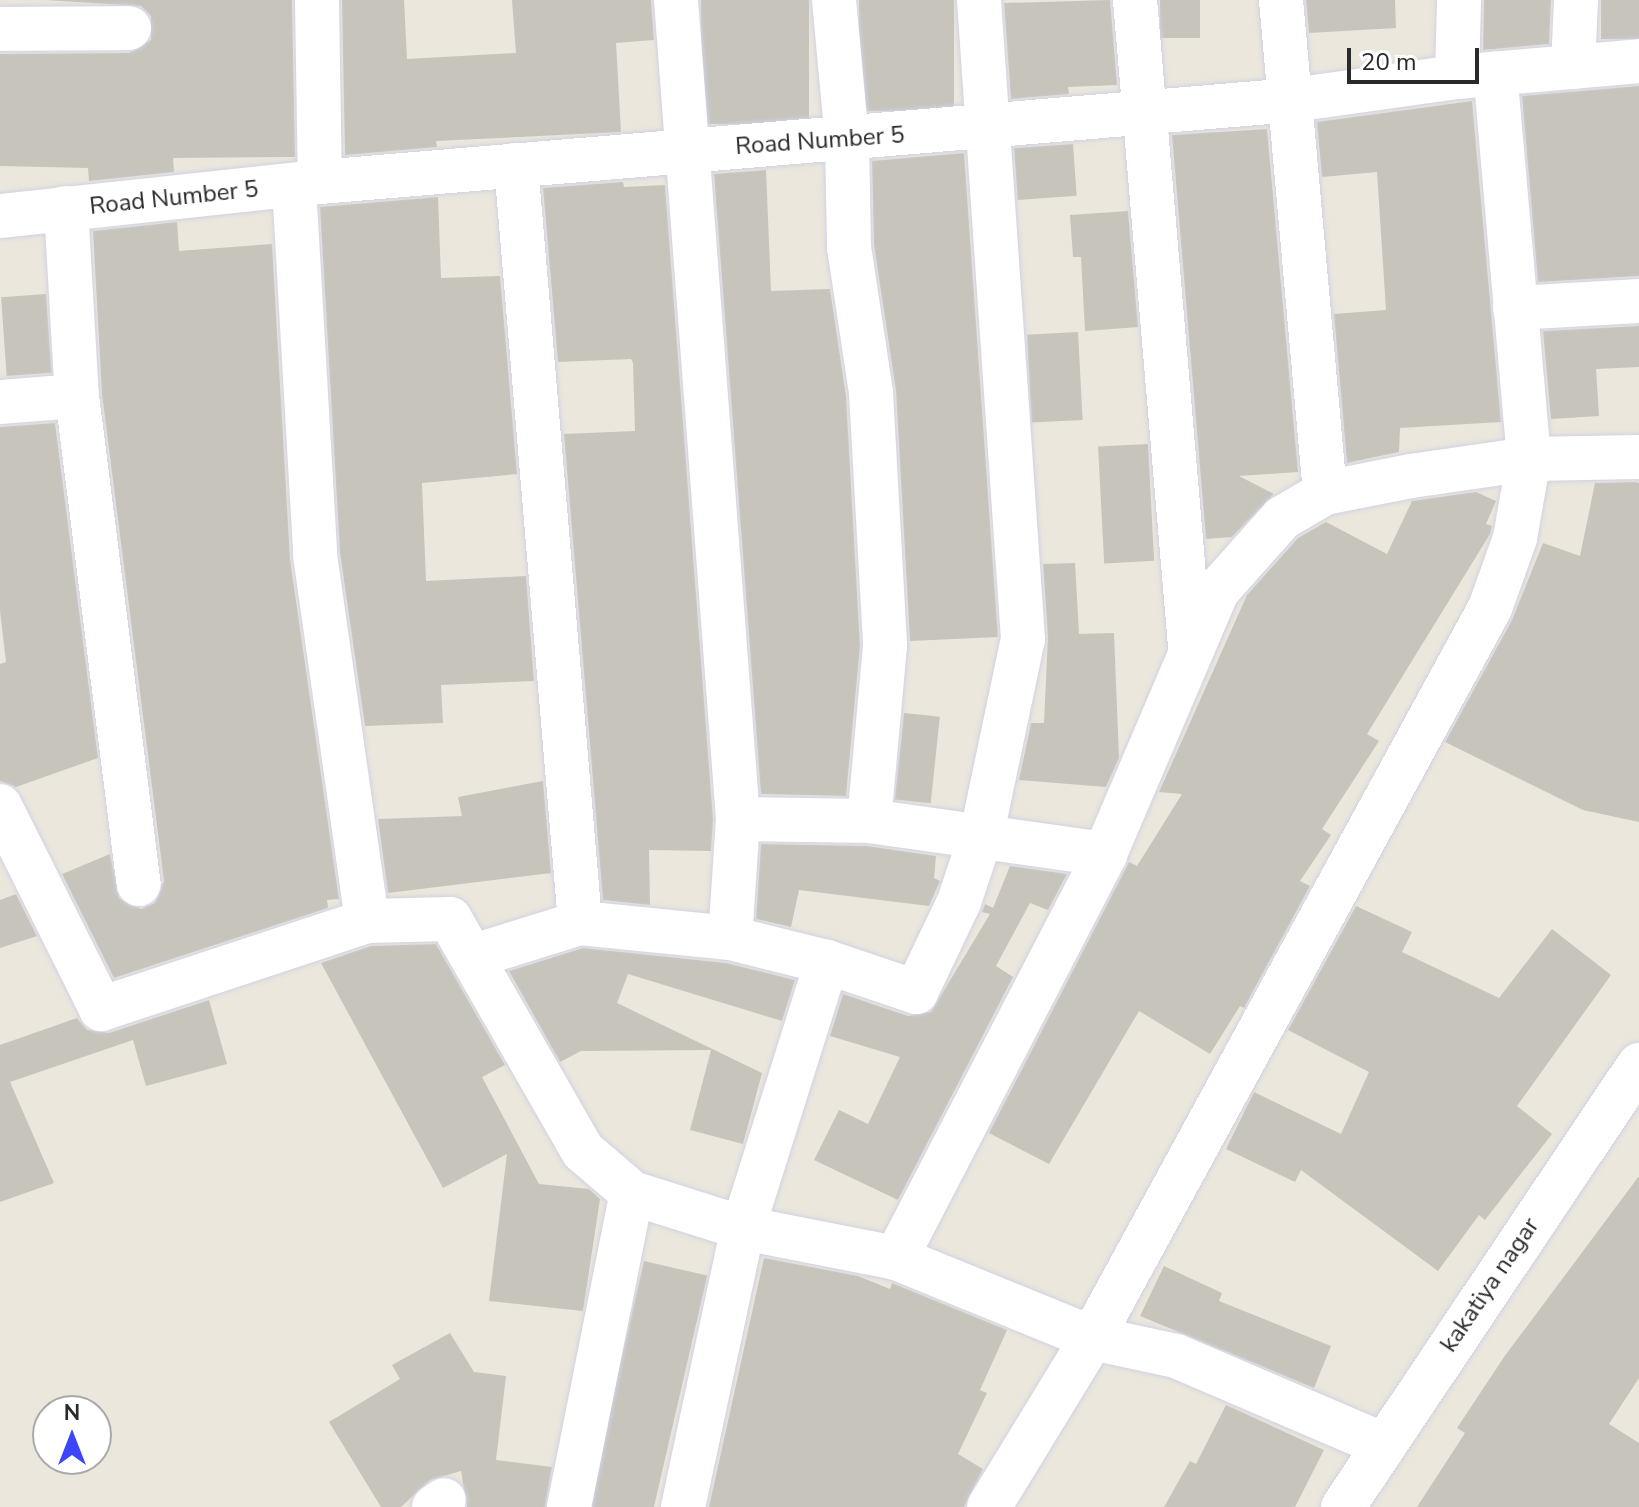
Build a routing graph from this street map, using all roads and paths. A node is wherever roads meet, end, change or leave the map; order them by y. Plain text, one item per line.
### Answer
1 (317, 0) edge
2 (676, 0) edge
3 (834, 0) edge
4 (979, 0) edge
5 (1135, 0) edge
6 (1281, 0) edge
7 (1459, 0) edge
8 (1576, 0) edge
9 (129, 28) dead end
10 (0, 29) edge
11 (1639, 61) edge
12 (1573, 67) junction
13 (1476, 75) junction
14 (1293, 100) junction
15 (1147, 111) junction
16 (991, 128) junction
17 (847, 141) junction
18 (691, 149) junction
19 (516, 165) junction
20 (307, 184) junction
21 (66, 208) junction
22 (0, 216) edge
23 (1639, 301) edge
24 (1515, 308) junction
25 (77, 396) junction
26 (0, 402) edge
27 (1639, 457) edge
28 (1529, 459) junction
29 (1325, 493) junction
30 (1190, 648) junction
31 (0, 806) edge
32 (738, 819) junction
33 (869, 821) junction
34 (982, 833) junction
35 (1105, 854) junction
36 (139, 884) dead end
37 (367, 921) junction
38 (580, 923) junction
39 (730, 938) junction
40 (474, 956) junction
41 (827, 962) junction
42 (1639, 1065) edge
43 (632, 1193) junction
44 (743, 1228) junction
45 (896, 1258) junction
46 (1092, 1338) junction
47 (1381, 1444) junction
48 (569, 1507) edge
49 (683, 1507) edge
50 (989, 1507) edge
51 (1343, 1507) edge

1 - 20 street
2 - 18 street
3 - 17 street
4 - 16 street
5 - 15 street
6 - 14 street
7 - 13 street
8 - 12 street
9 - 10 street
11 - 12 street, Road Number 5
12 - 13 street, Road Number 5
13 - 14 street, Road Number 5
13 - 24 street
14 - 15 street, Road Number 5
14 - 29 street
15 - 16 street, Road Number 5
15 - 30 street
16 - 17 street, Road Number 5
16 - 34 street
17 - 18 street, Road Number 5
17 - 33 street
18 - 19 street, Road Number 5
18 - 32 street
19 - 20 street, Road Number 5
19 - 38 street
20 - 21 street, Road Number 5
20 - 37 street
21 - 22 street, Road Number 5
21 - 25 street
23 - 24 street
24 - 28 street
25 - 26 street
25 - 36 street
27 - 28 street
28 - 29 street
28 - 46 street
29 - 30 street
30 - 35 street
31 - 37 street
32 - 33 street
32 - 39 street
33 - 34 street
34 - 35 street
34 - 41 street
35 - 45 street
37 - 40 street
38 - 39 street
38 - 40 street
39 - 41 street
40 - 43 street
41 - 44 street
42 - 47 street, kakatiya nagar
43 - 44 street
43 - 48 street
44 - 45 street
44 - 49 street
45 - 46 street
46 - 47 street
46 - 50 street
47 - 51 street, kakatiya nagar

